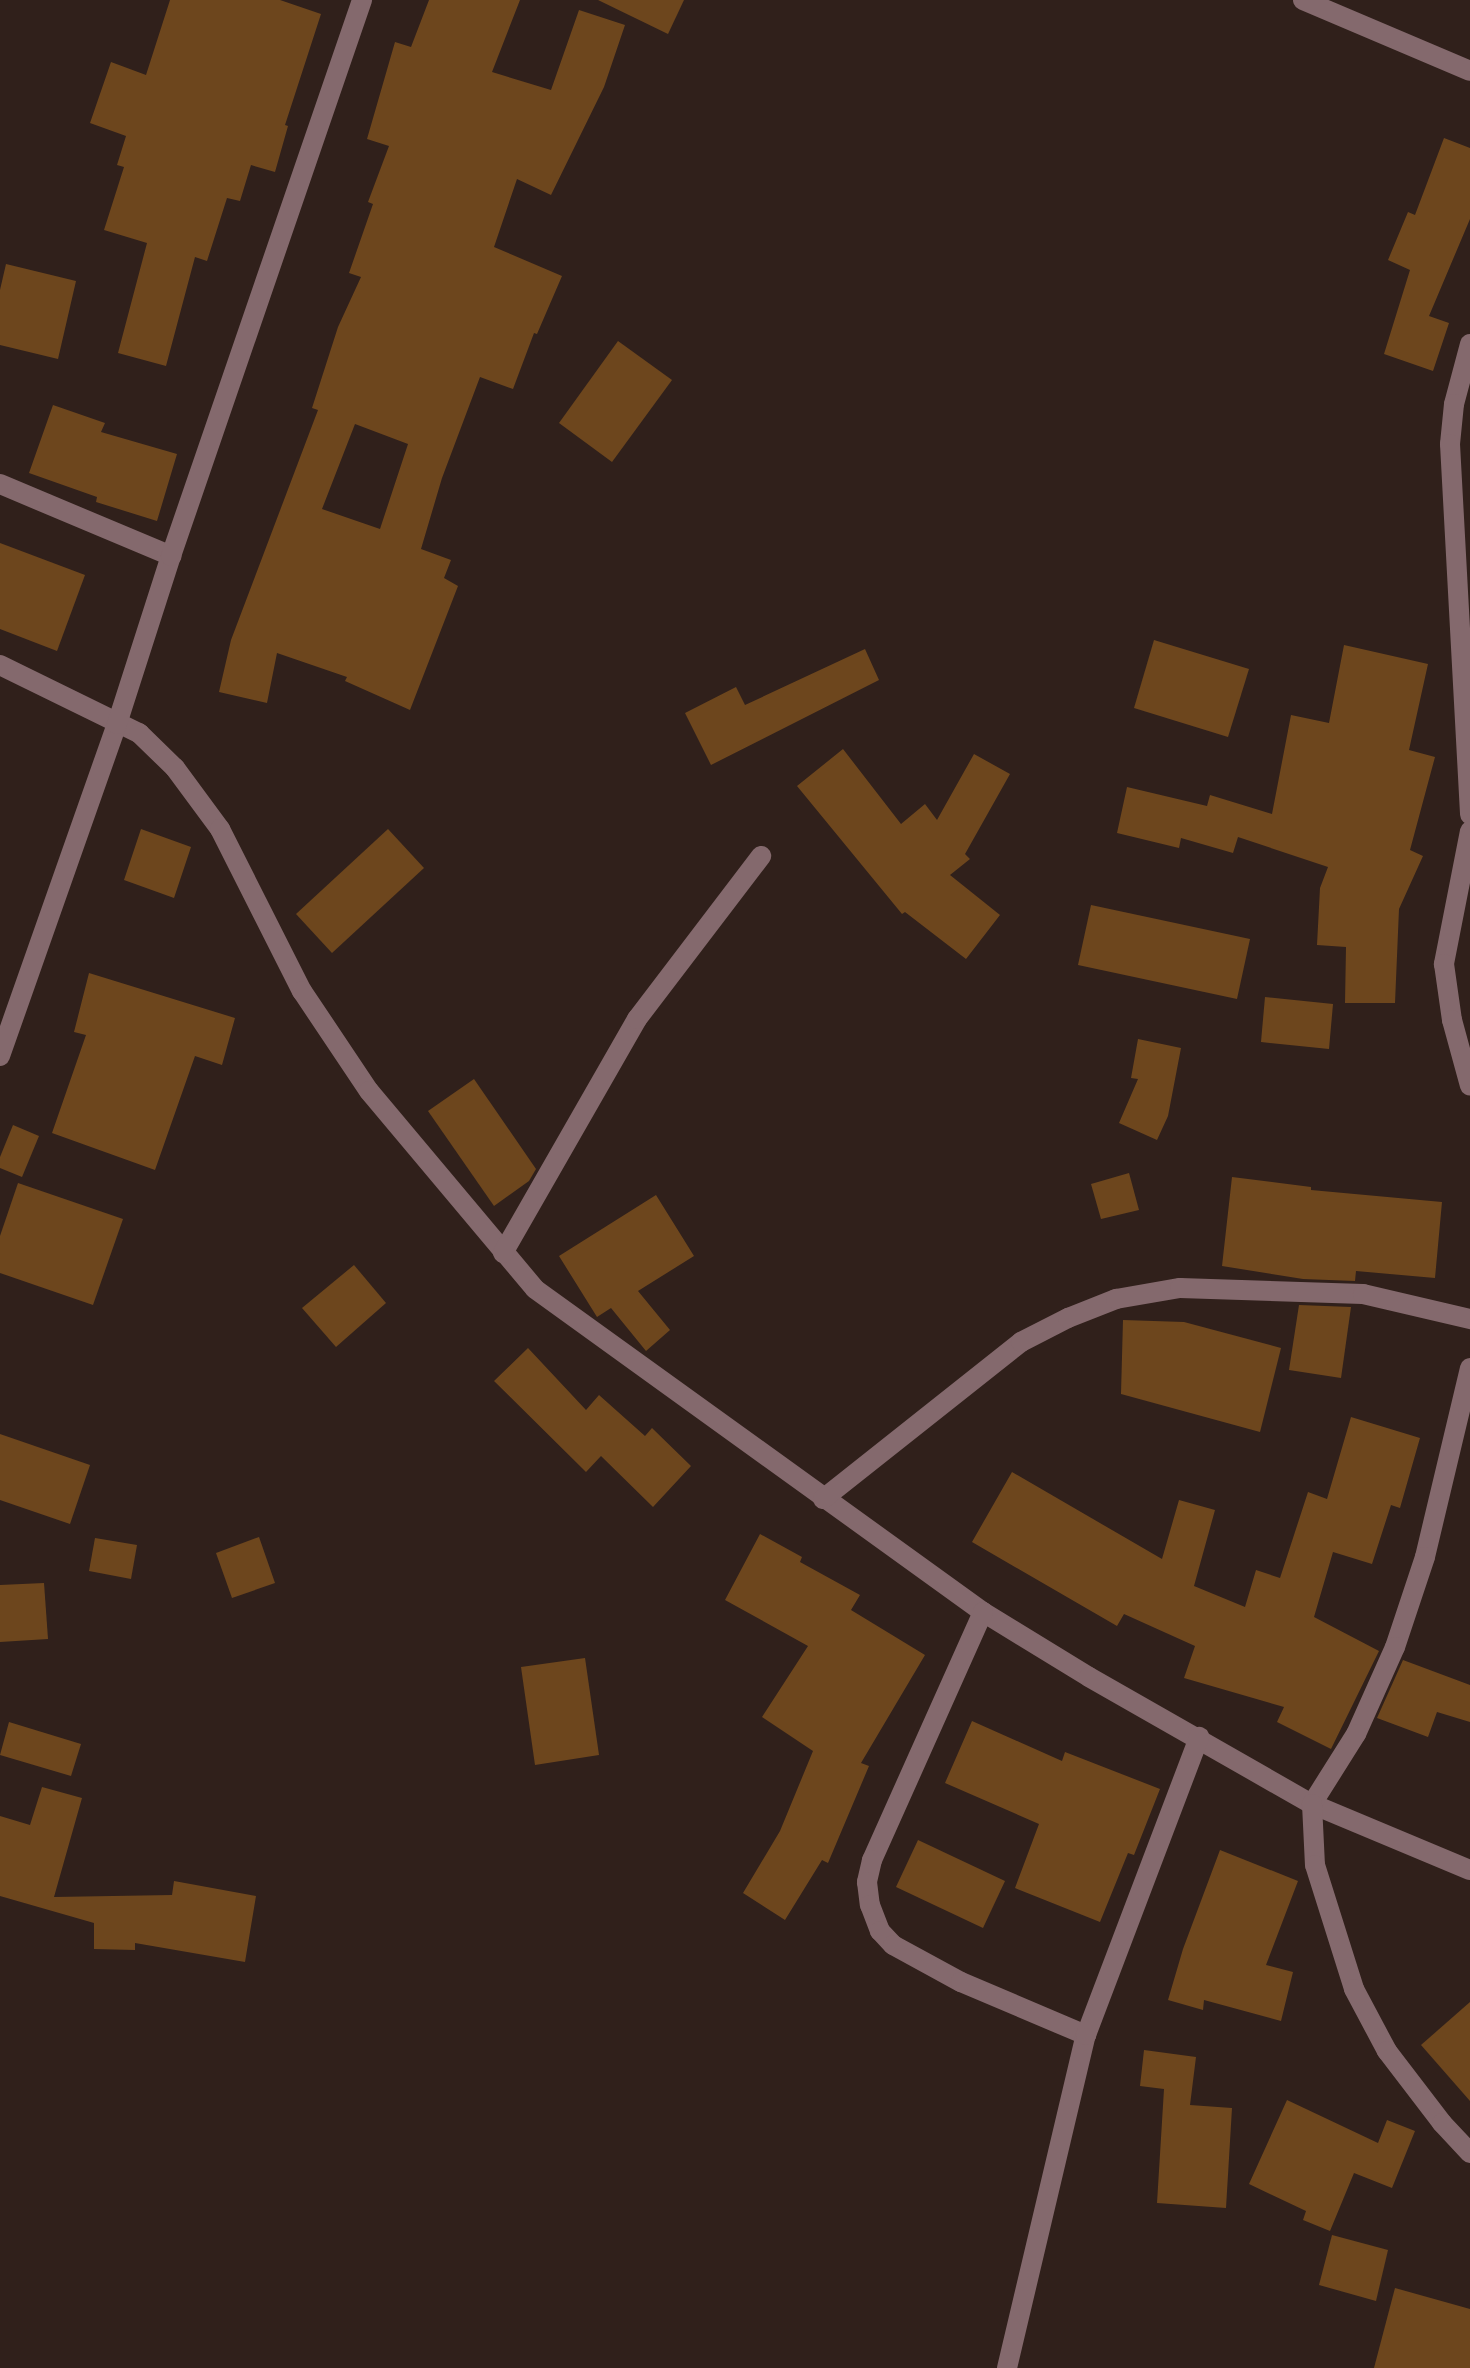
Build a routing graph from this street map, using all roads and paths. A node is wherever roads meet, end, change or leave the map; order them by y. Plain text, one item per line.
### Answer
1 (362, 0) edge
2 (1303, 0) edge
3 (1470, 71) edge
4 (1470, 344) edge
5 (0, 484) edge
6 (171, 556) junction
7 (0, 665) edge
8 (117, 724) junction
9 (1470, 814) edge
10 (1470, 831) edge
11 (761, 856) dead end
12 (0, 1056) edge
13 (1470, 1086) edge
14 (503, 1253) junction
15 (1470, 1319) edge
16 (1470, 1368) edge
17 (823, 1499) junction
18 (983, 1612) junction
19 (1199, 1737) junction
20 (1312, 1804) junction
21 (1470, 1870) edge
22 (1086, 2035) junction
23 (1470, 2153) edge
24 (1007, 2368) edge

1 - 6 street
2 - 3 street
4 - 9 street
5 - 6 street
6 - 8 street
7 - 8 street
8 - 12 street
8 - 14 street
10 - 13 street
11 - 14 street
14 - 17 street
15 - 17 street
16 - 20 street
17 - 18 street
18 - 19 street
18 - 22 street
19 - 20 street
19 - 22 street
20 - 21 street
20 - 23 street
22 - 24 street

